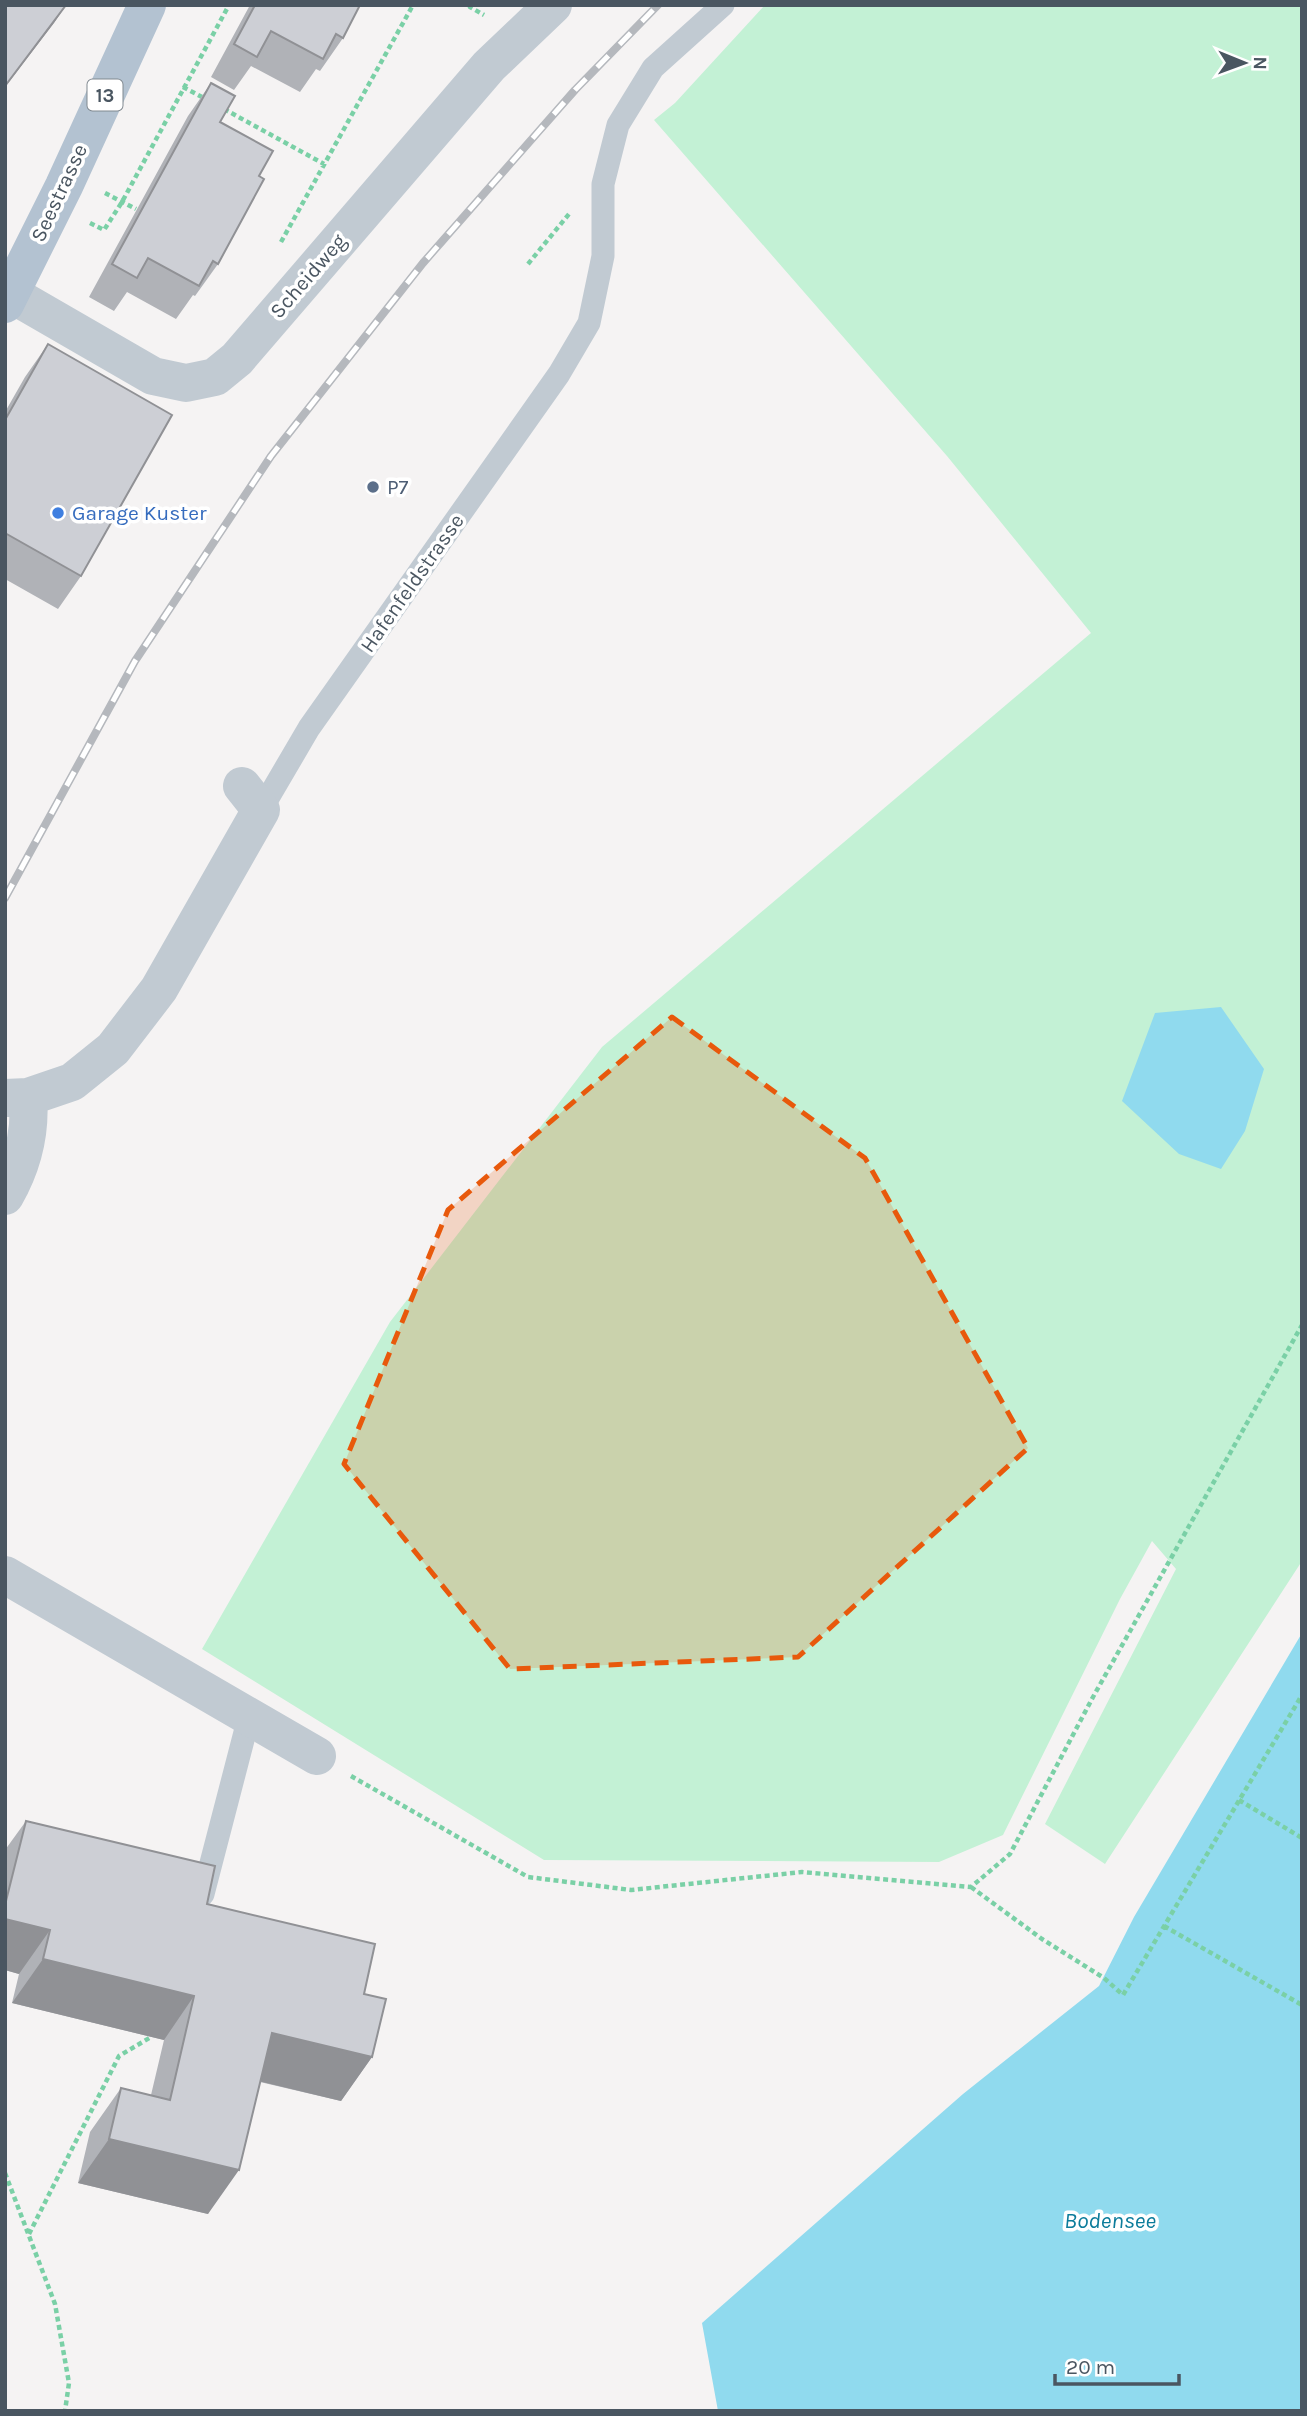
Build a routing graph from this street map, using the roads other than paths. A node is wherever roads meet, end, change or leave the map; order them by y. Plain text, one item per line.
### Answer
1 (147, 5) edge
2 (553, 5) edge
3 (723, 5) edge
4 (8, 299) edge
5 (251, 798) joint
6 (16, 1098) edge
7 (5, 1196) edge
8 (5, 1575) edge
9 (249, 1717) junction
10 (317, 1756) road end
11 (198, 1912) edge

1 - 4 main road, Seestrasse / 13
2 - 4 street, Scheidweg
3 - 5 lane, Hafenfeldstrasse
5 - 6 street, Hafenfeldstrasse
6 - 7 street
8 - 9 street
9 - 10 street
9 - 11 lane

